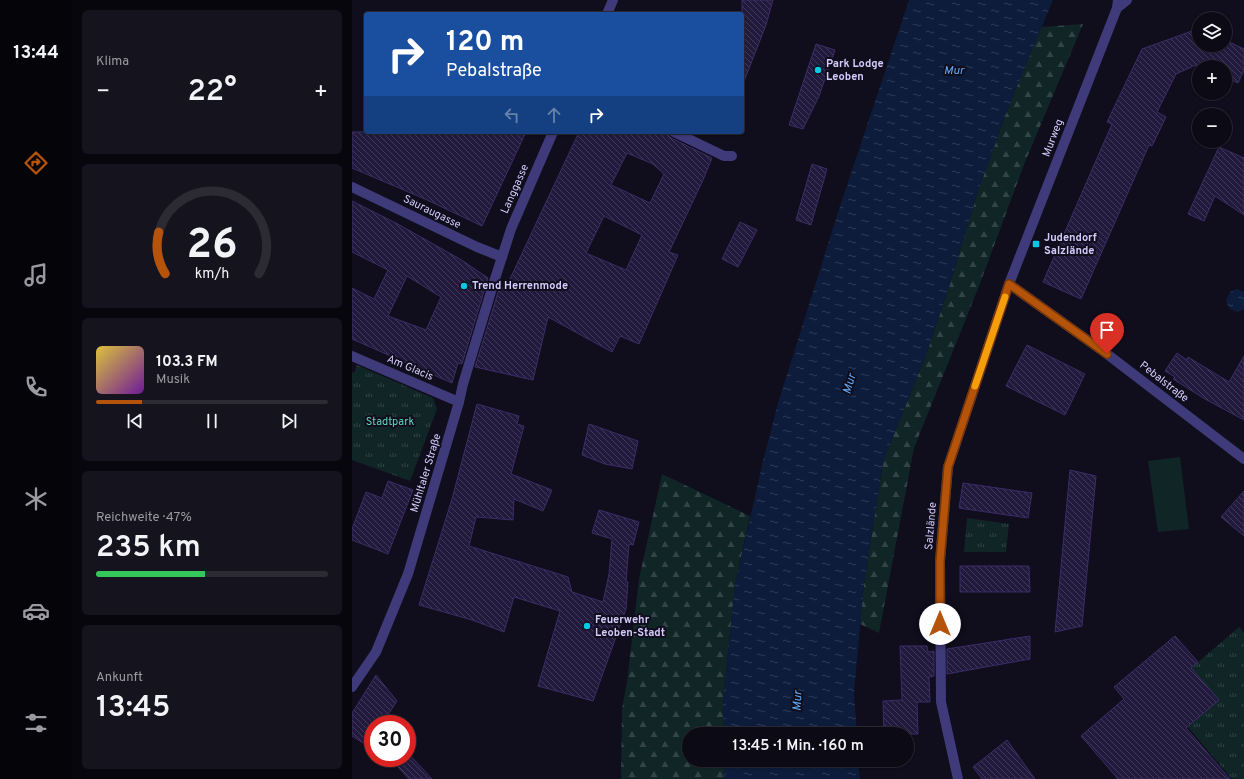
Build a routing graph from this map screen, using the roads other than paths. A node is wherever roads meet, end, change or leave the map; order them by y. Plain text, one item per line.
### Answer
1 (613, 0) edge
2 (1127, 0) edge
3 (1117, 4) edge
4 (608, 12) edge
5 (552, 134) edge
6 (678, 134) edge
7 (732, 156) dead end
8 (352, 187) edge
9 (502, 257) junction
10 (1009, 284) junction
11 (352, 356) edge
12 (459, 402) junction
13 (1244, 459) edge
14 (352, 687) edge
15 (958, 779) edge

1 - 4 street
2 - 3 street
3 - 10 street, Murweg
5 - 9 street, Langgasse
6 - 7 street
8 - 9 street, Sauraugasse
9 - 12 street, Mühltaler Straße
10 - 13 street, Pebalstraße
10 - 15 street, Salzlände
11 - 12 street, Am Glacis
12 - 14 street, Mühltaler Straße

